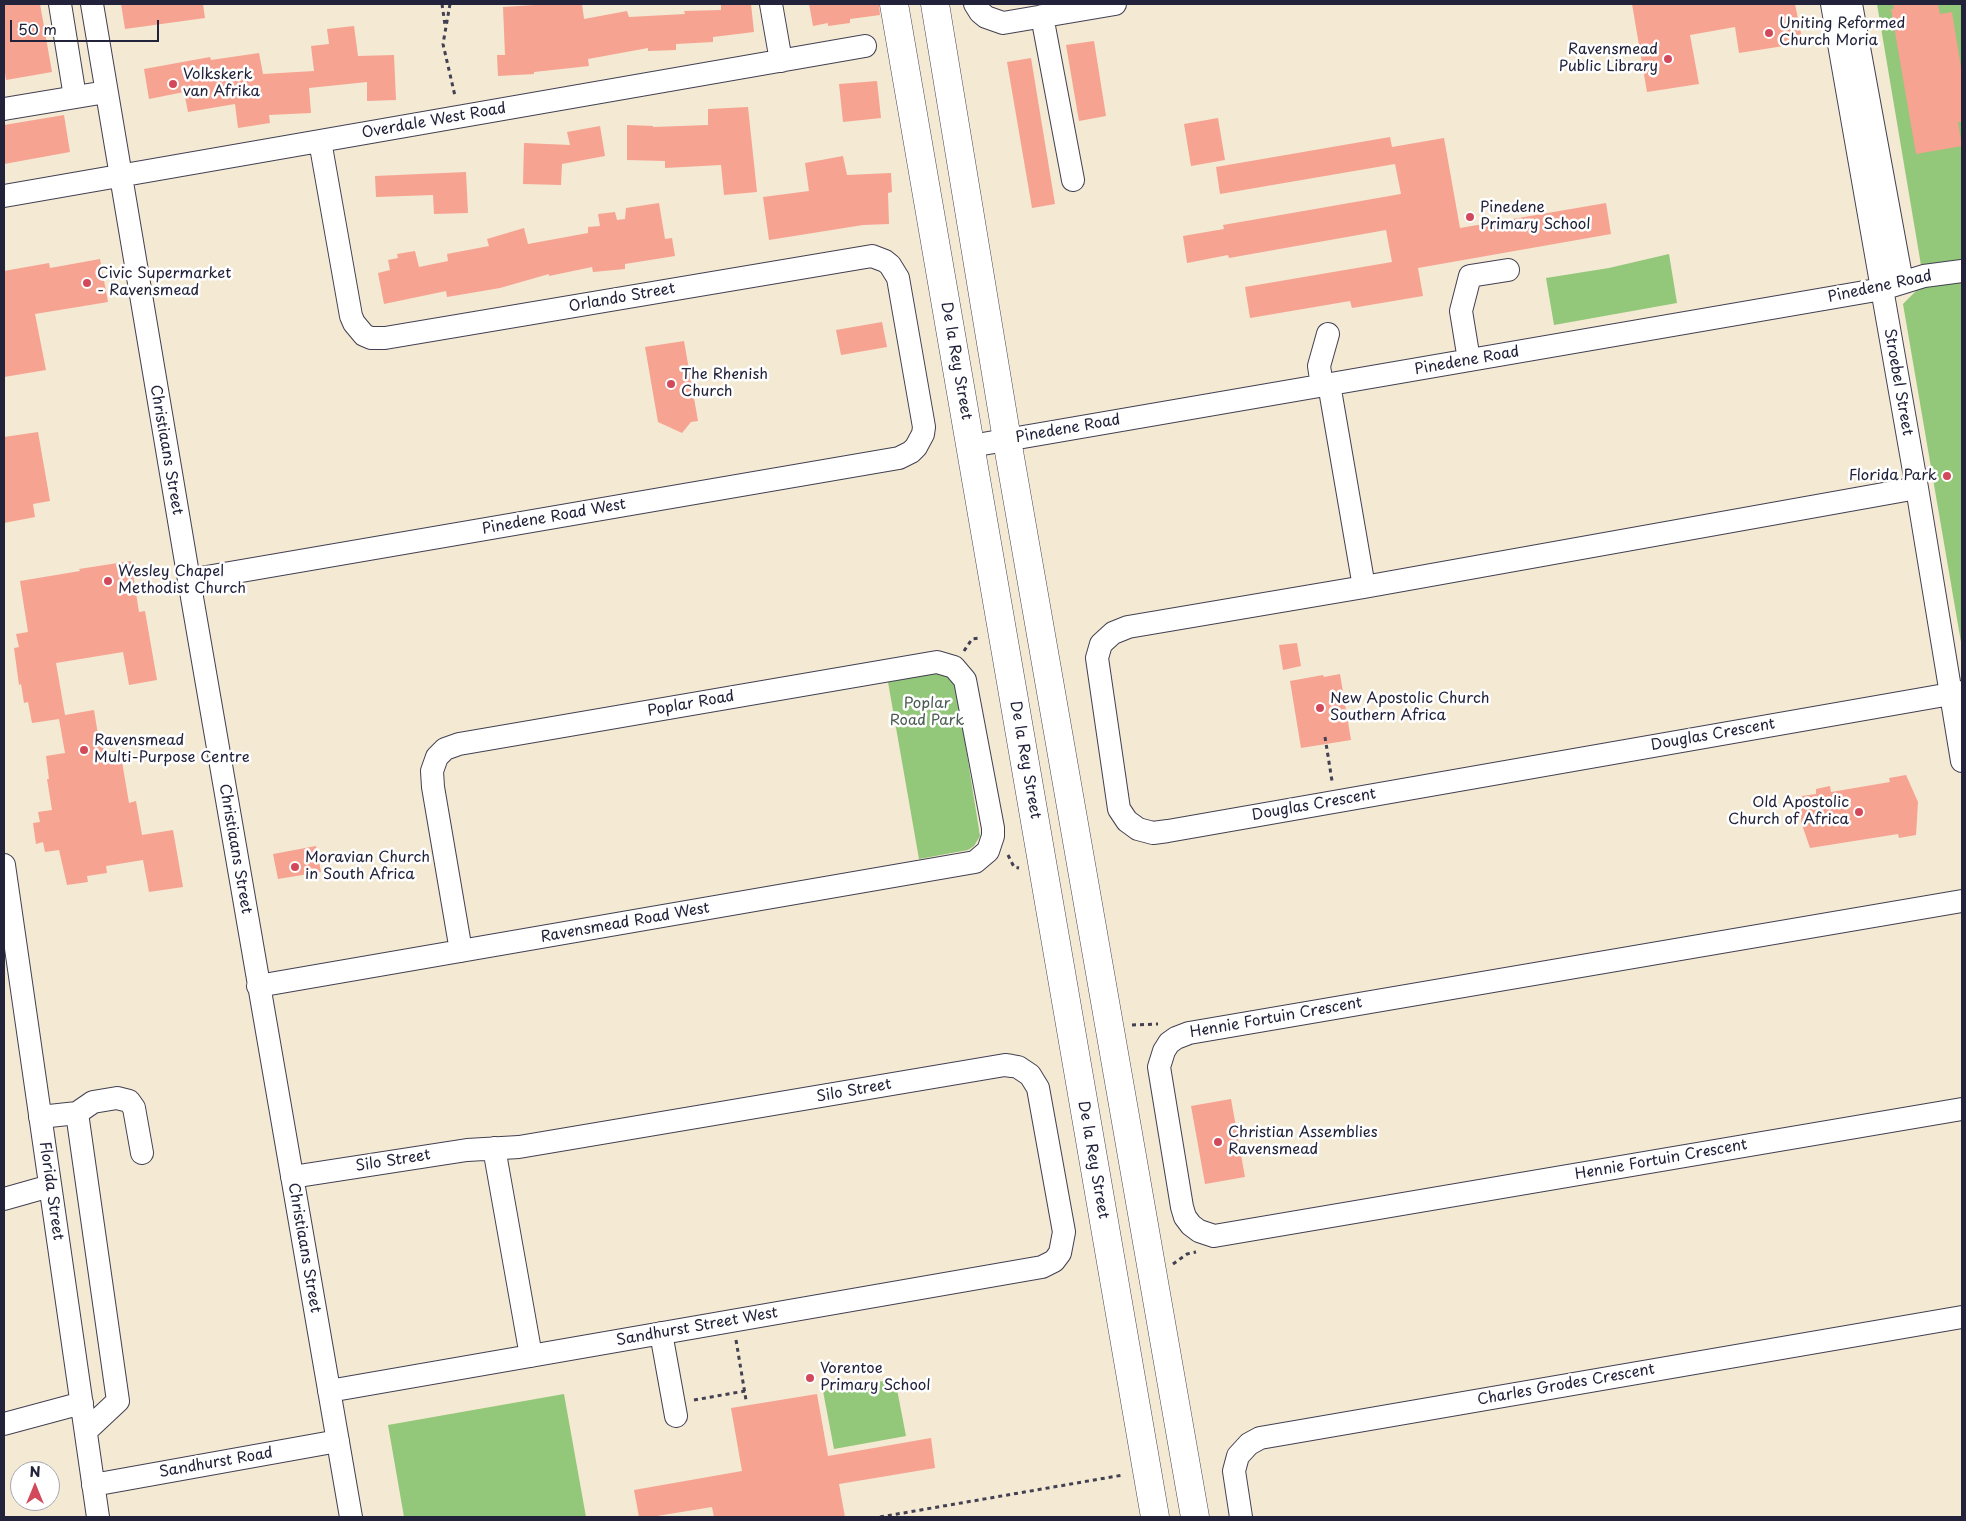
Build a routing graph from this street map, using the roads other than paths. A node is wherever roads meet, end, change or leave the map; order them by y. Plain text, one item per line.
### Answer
1 (60, 4) edge
2 (92, 4) edge
3 (771, 4) edge
4 (894, 4) edge
5 (935, 4) edge
6 (975, 4) edge
7 (1115, 4) edge
8 (1832, 4) edge
9 (1851, 4) edge
10 (1042, 16) junction
11 (865, 46) dead end
12 (781, 60) junction
13 (106, 92) junction
14 (75, 97) junction
15 (4, 109) edge
16 (320, 141) junction
17 (120, 176) junction
18 (1073, 180) dead end
19 (4, 196) edge
20 (1508, 270) dead end
21 (1962, 271) edge
22 (1892, 285) junction
23 (1328, 334) dead end
24 (1470, 360) junction
25 (1326, 385) junction
26 (1007, 440) junction
27 (970, 446) junction
28 (916, 447) joint
29 (1917, 488) junction
30 (188, 580) junction
31 (1364, 587) junction
32 (1957, 693) edge
33 (1962, 761) edge
34 (988, 851) joint
35 (4, 865) edge
36 (1962, 901) edge
37 (461, 951) junction
38 (12, 978) edge
39 (258, 986) junction
40 (1962, 1108) edge
41 (77, 1113) junction
42 (40, 1117) junction
43 (494, 1148) junction
44 (142, 1153) dead end
45 (292, 1177) junction
46 (50, 1186) junction
47 (4, 1199) edge
48 (1060, 1253) joint
49 (1962, 1317) edge
50 (661, 1333) junction
51 (531, 1356) junction
52 (329, 1391) junction
53 (82, 1403) junction
54 (675, 1410) road end
55 (4, 1424) edge
56 (86, 1432) junction
57 (338, 1441) junction
58 (94, 1485) junction
59 (98, 1517) edge
60 (351, 1517) edge
61 (1155, 1517) edge
62 (1195, 1517) edge
63 (1241, 1517) edge

1 - 14 street
2 - 13 street, Christiaans Street
3 - 12 street
4 - 27 main road, De la Rey Street
5 - 26 main road
6 - 10 street
7 - 10 street
8 - 22 street, Stroebel Street
9 - 22 street
10 - 18 street
11 - 12 street, Overdale West Road
12 - 16 street, Overdale West Road
13 - 14 street
13 - 17 street, Christiaans Street
14 - 15 street
16 - 17 street, Overdale West Road
16 - 28 street, Orlando Street
17 - 19 street, Overdale West Road
17 - 30 street, Christiaans Street
20 - 24 street
21 - 22 street, Pinedene Road
22 - 24 street, Pinedene Road
22 - 29 street, Stroebel Street
23 - 25 street
24 - 25 street, Pinedene Road
25 - 26 street, Pinedene Road
25 - 31 street
26 - 27 street, Pinedene Road
26 - 62 main road
27 - 61 main road, De la Rey Street
28 - 30 street, Pinedene Road West
29 - 31 street, Douglas Crescent
29 - 32 street, Stroebel Street
30 - 39 street, Christiaans Street
31 - 32 street, Douglas Crescent
32 - 33 street, Stroebel Street
34 - 37 street, Ravensmead Road West
34 - 37 street, Poplar Road
35 - 38 street, Florida Street
36 - 40 street, Hennie Fortuin Crescent
37 - 39 street, Ravensmead Road West
38 - 42 street, Florida Street
39 - 45 street, Christiaans Street
41 - 42 street
41 - 44 street
41 - 56 street
42 - 46 street, Florida Street
43 - 45 street, Silo Street
43 - 48 street, Silo Street
43 - 51 street
45 - 52 street, Christiaans Street
46 - 47 street
46 - 53 street, Florida Street
48 - 50 street, Sandhurst Street West
49 - 63 street, Charles Grodes Crescent
50 - 51 street, Sandhurst Street West
50 - 54 street
51 - 52 street, Sandhurst Street West
52 - 57 street, Christiaans Street
53 - 55 street
53 - 56 street, Florida Street
56 - 58 street, Florida Street
57 - 58 street, Sandhurst Road
57 - 60 street, Christiaans Street
58 - 59 street, Florida Street

